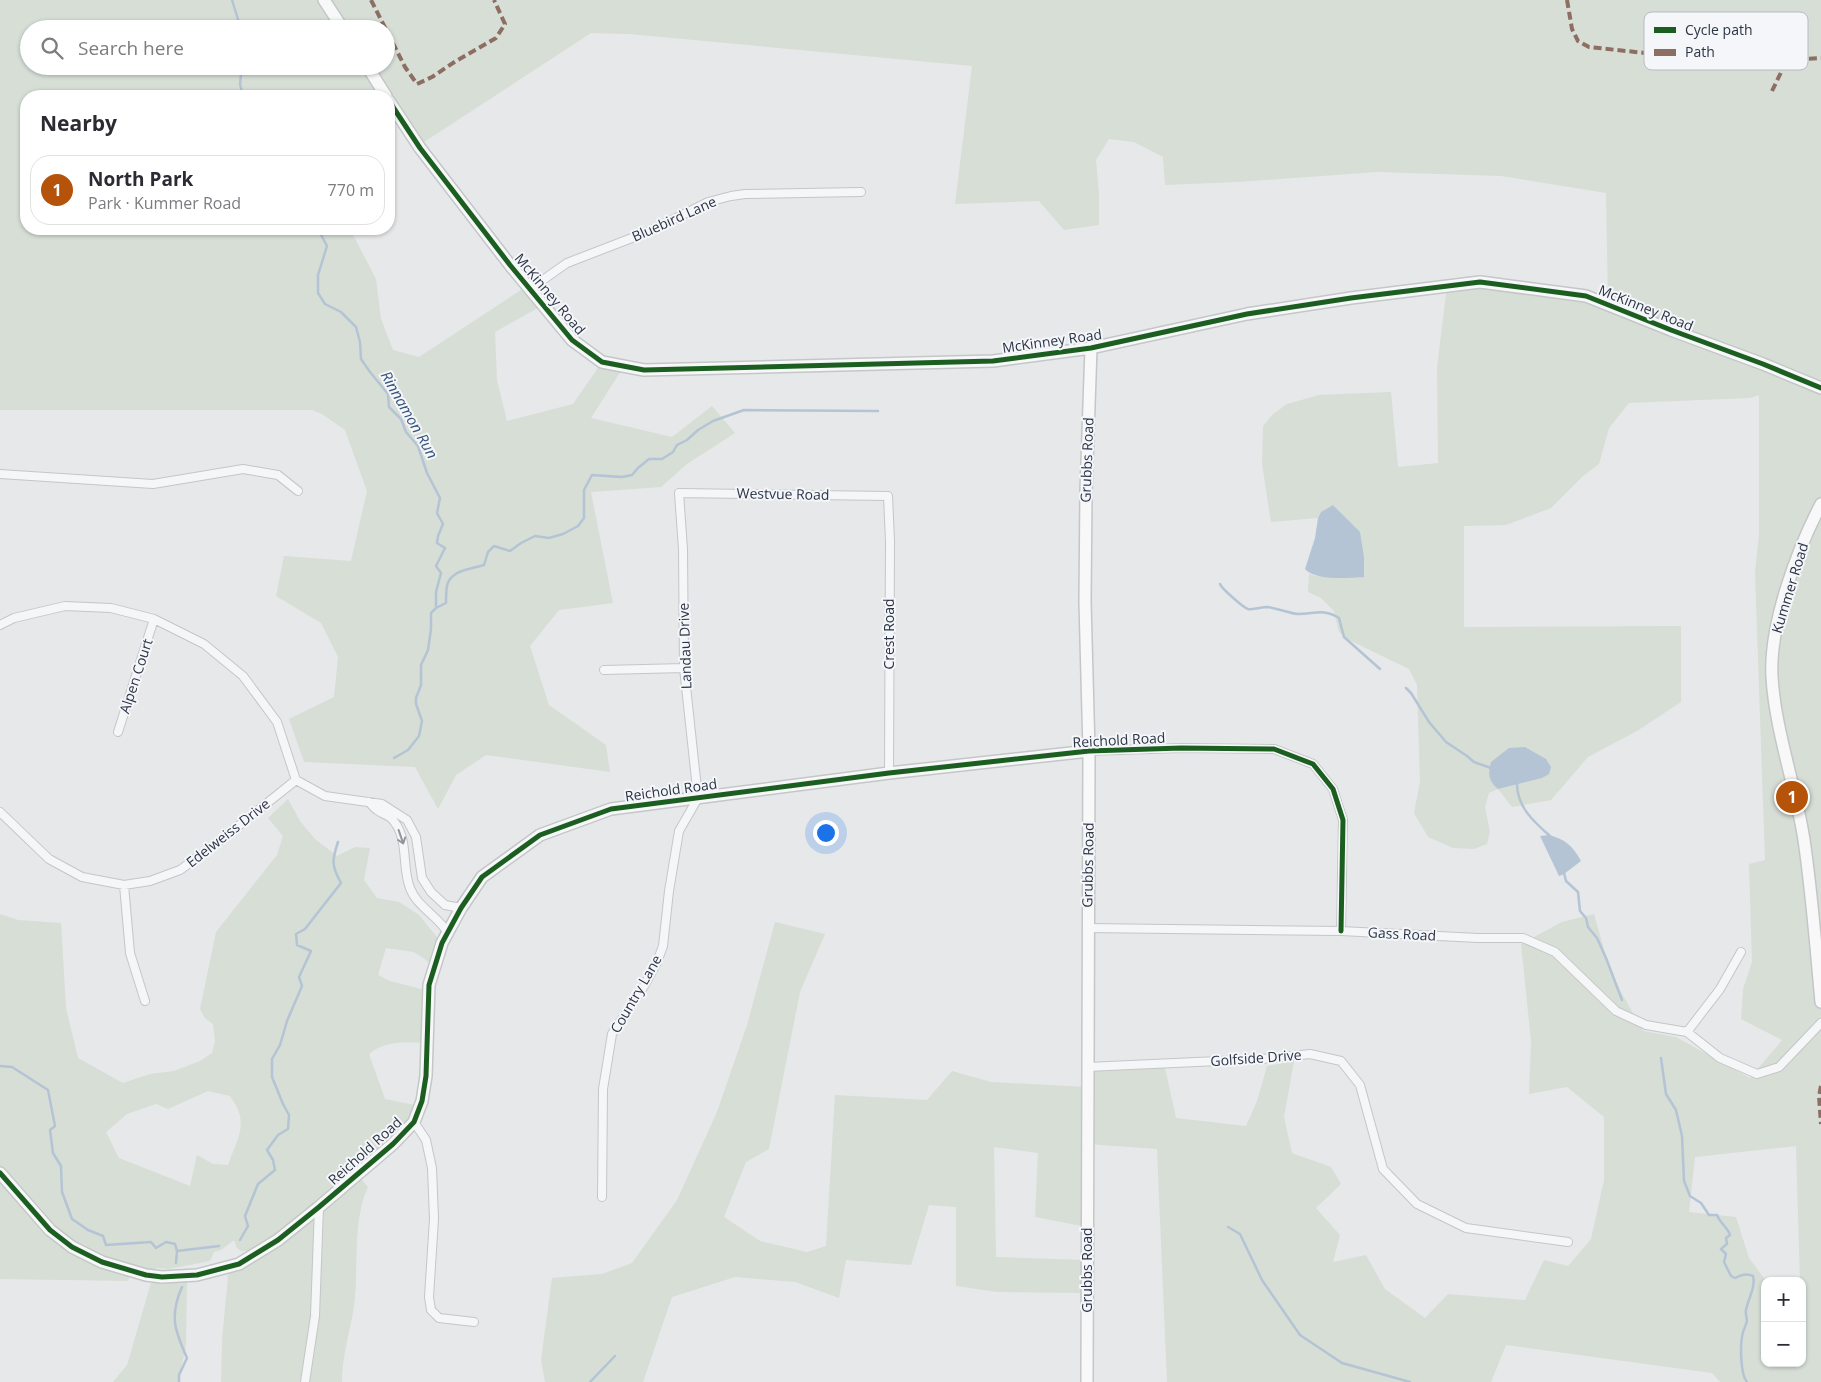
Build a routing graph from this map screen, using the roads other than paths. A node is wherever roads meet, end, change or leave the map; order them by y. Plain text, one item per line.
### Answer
1 (324, 0) edge
2 (337, 20) edge
3 (373, 75) edge
4 (382, 90) edge
5 (395, 111) edge
6 (861, 192) dead end
7 (530, 290) junction
8 (1091, 348) junction
9 (1821, 388) edge
10 (0, 474) edge
11 (298, 491) dead end
12 (679, 494) joint
13 (888, 496) joint
14 (1821, 504) edge
15 (154, 619) junction
16 (0, 625) edge
17 (684, 668) junction
18 (604, 670) dead end
19 (118, 732) dead end
20 (1089, 751) junction
21 (889, 773) junction
22 (296, 780) junction
23 (698, 798) junction
24 (369, 802) junction
25 (0, 812) edge
26 (124, 885) junction
27 (460, 908) junction
28 (1087, 928) junction
29 (1341, 931) junction
30 (448, 933) junction
31 (1741, 952) dead end
32 (145, 1001) dead end
33 (1821, 1002) edge
34 (1821, 1023) edge
35 (1687, 1032) junction
36 (1087, 1067) junction
37 (414, 1122) junction
38 (0, 1173) edge
39 (602, 1196) dead end
40 (319, 1207) junction
41 (1568, 1242) dead end
42 (474, 1322) dead end
43 (305, 1382) edge
44 (1087, 1382) edge

1 - 2 street
3 - 4 street
5 - 7 street, McKinney Road
6 - 7 street, Bluebird Lane
7 - 8 street, McKinney Road
8 - 9 street, McKinney Road
8 - 20 street, Grubbs Road
10 - 11 street
12 - 13 street, Westvue Road
12 - 17 street, Landau Drive
13 - 21 street, Crest Road
14 - 33 street, Kummer Road
15 - 16 street
15 - 19 street, Alpen Court
15 - 22 street
17 - 18 street
17 - 23 street, Landau Drive
20 - 21 street, Reichold Road
20 - 28 street, Grubbs Road
20 - 29 street, Reichold Road
21 - 23 street, Reichold Road
22 - 24 street
22 - 26 street, Edelweiss Drive
23 - 27 street, Reichold Road
23 - 39 street, Country Lane
24 - 27 street
24 -> 30 street
25 - 26 street, Edelweiss Drive
26 - 32 street
27 - 30 street, Reichold Road
28 - 29 street, Gass Road
28 - 36 street, Grubbs Road
29 - 35 street, Gass Road
30 - 37 street, Reichold Road
31 - 35 street
34 - 35 street, Gass Road
36 - 41 street, Golfside Drive
36 - 44 street, Grubbs Road
37 - 40 street, Reichold Road
37 - 42 street
38 - 40 street, Reichold Road
40 - 43 street

